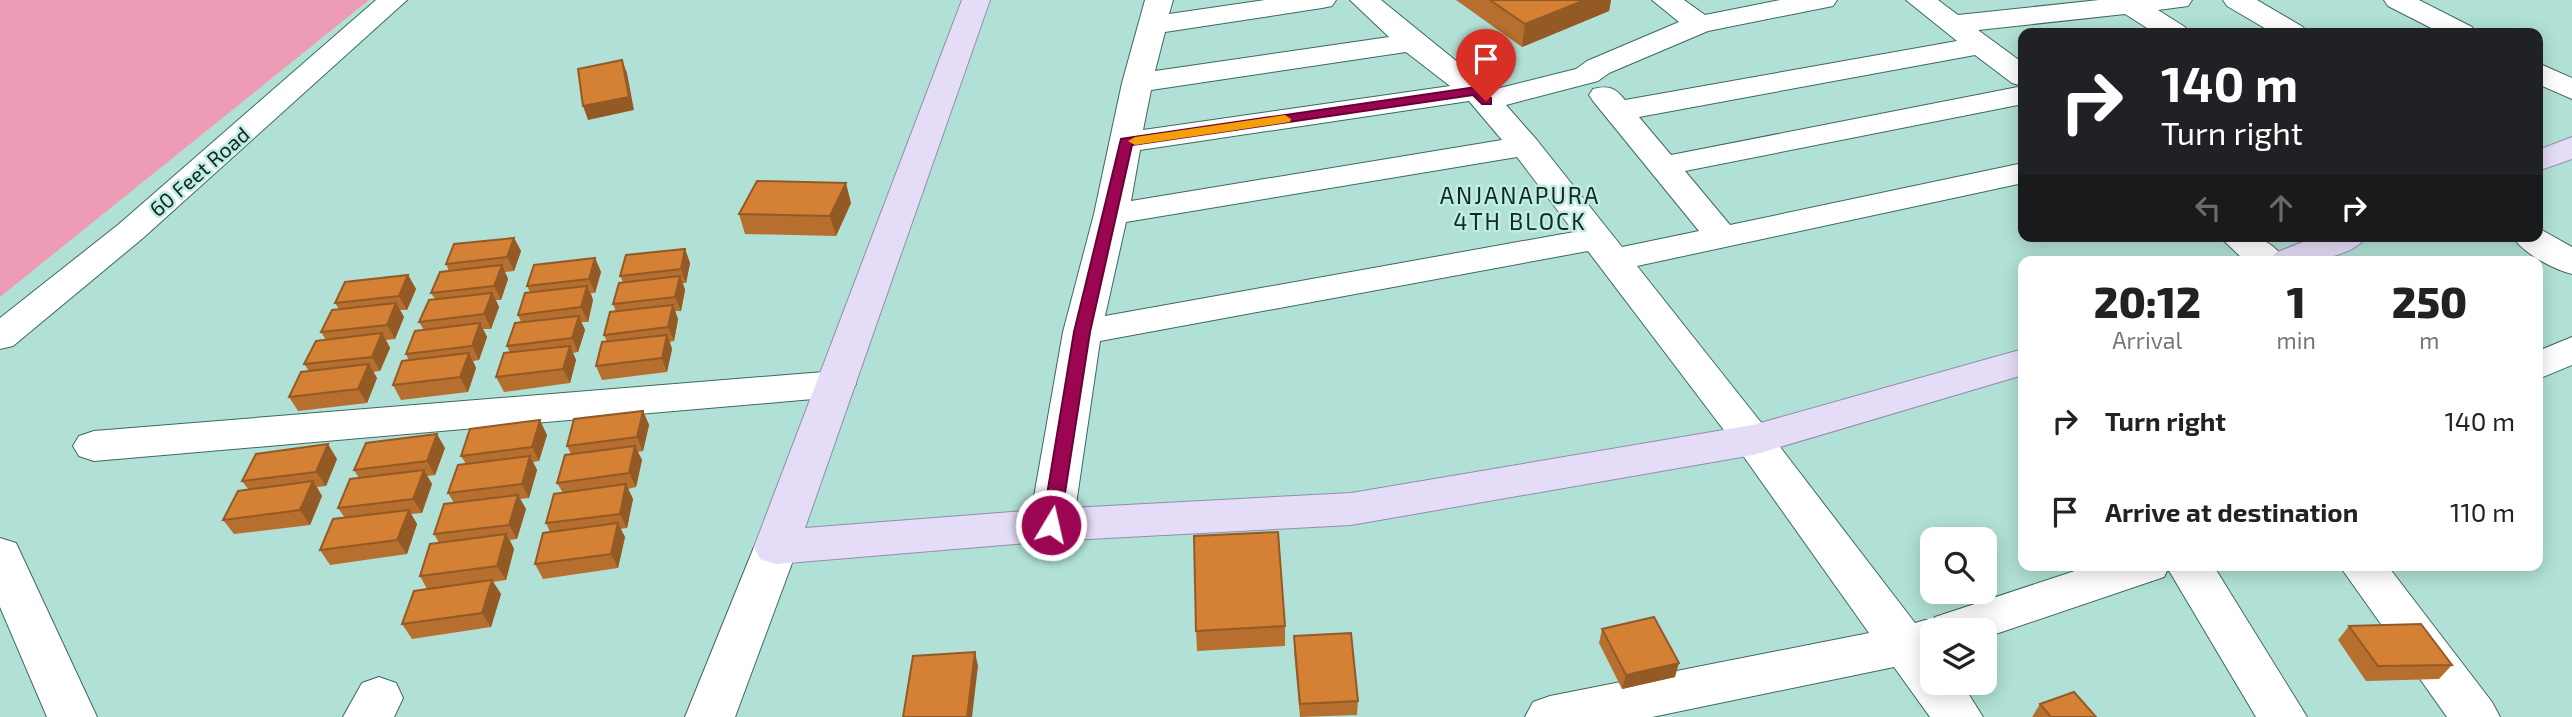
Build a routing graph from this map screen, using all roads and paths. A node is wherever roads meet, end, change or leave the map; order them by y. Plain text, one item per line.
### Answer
1 (393, 0) edge
2 (976, 0) edge
3 (1322, 0) edge
4 (1364, 0) edge
5 (1666, 0) edge
6 (1823, 0) edge
7 (1920, 0) edge
8 (2178, 0) edge
9 (2238, 0) edge
10 (2398, 0) edge
11 (2131, 6) junction
12 (1156, 12) edge
13 (2034, 15) junction
14 (1700, 24) junction
15 (1952, 24) junction
16 (2054, 28) edge
17 (2167, 28) edge
18 (2285, 28) edge
19 (2452, 28) edge
20 (1412, 42) junction
21 (1979, 46) junction
22 (2018, 73) edge
23 (1587, 75) junction
24 (2543, 75) edge
25 (1137, 83) junction
26 (2572, 90) edge
27 (1481, 96) junction
28 (2018, 96) edge
29 (1618, 111) junction
30 (1126, 142) junction
31 (1525, 146) junction
32 (2572, 147) edge
33 (2543, 159) edge
34 (1663, 166) junction
35 (2018, 174) edge
36 (1111, 214) junction
37 (1722, 237) junction
38 (2243, 242) edge
39 (2335, 242) edge
40 (2539, 242) edge
41 (1607, 249) junction
42 (2261, 256) edge
43 (2300, 256) edge
44 (2572, 263) edge
45 (1082, 332) junction
46 (0, 337) edge
47 (2572, 350) edge
48 (2018, 363) edge
49 (2543, 364) edge
50 (836, 384) junction
51 (1752, 440) junction
52 (94, 446) dead end
53 (1051, 525) junction
54 (776, 547) junction
55 (0, 555) edge
56 (2130, 571) edge
57 (2193, 571) edge
58 (2366, 571) edge
59 (1988, 618) edge
60 (1920, 656) edge
61 (1920, 663) edge
62 (1945, 695) edge
63 (72, 717) edge
64 (710, 717) edge
65 (1550, 717) edge
66 (1958, 717) edge
67 (2282, 717) edge
68 (2475, 717) edge

1 - 46 street, 60 Feet Road
2 - 50 main road
3 - 12 street
4 - 20 street
5 - 14 street
6 - 14 street
7 - 15 street
8 - 11 street
9 - 18 street
10 - 19 street
11 - 13 street
11 - 17 street
12 - 25 street
13 - 15 street
13 - 16 street
14 - 23 street
15 - 21 street
20 - 25 street
20 - 27 street
21 - 22 street
21 - 29 street
23 - 27 street
23 - 29 street
24 - 26 street
25 - 30 street
27 - 30 street
27 - 31 street
28 - 34 street
29 - 34 street
30 - 36 street
31 - 36 street
31 - 41 street
32 - 33 main road
34 - 37 street
35 - 37 street
36 - 45 street
37 - 41 street
38 - 42 street
39 - 43 main road
40 - 44 street
41 - 45 street
41 - 51 street
45 - 53 street
47 - 49 street
48 - 51 main road
50 - 52 street
50 - 54 main road
51 - 53 main road
51 - 60 street
53 - 54 main road
54 - 64 street
55 - 63 street
56 - 59 street
57 - 67 street
58 - 68 street
61 - 65 street
62 - 66 street

